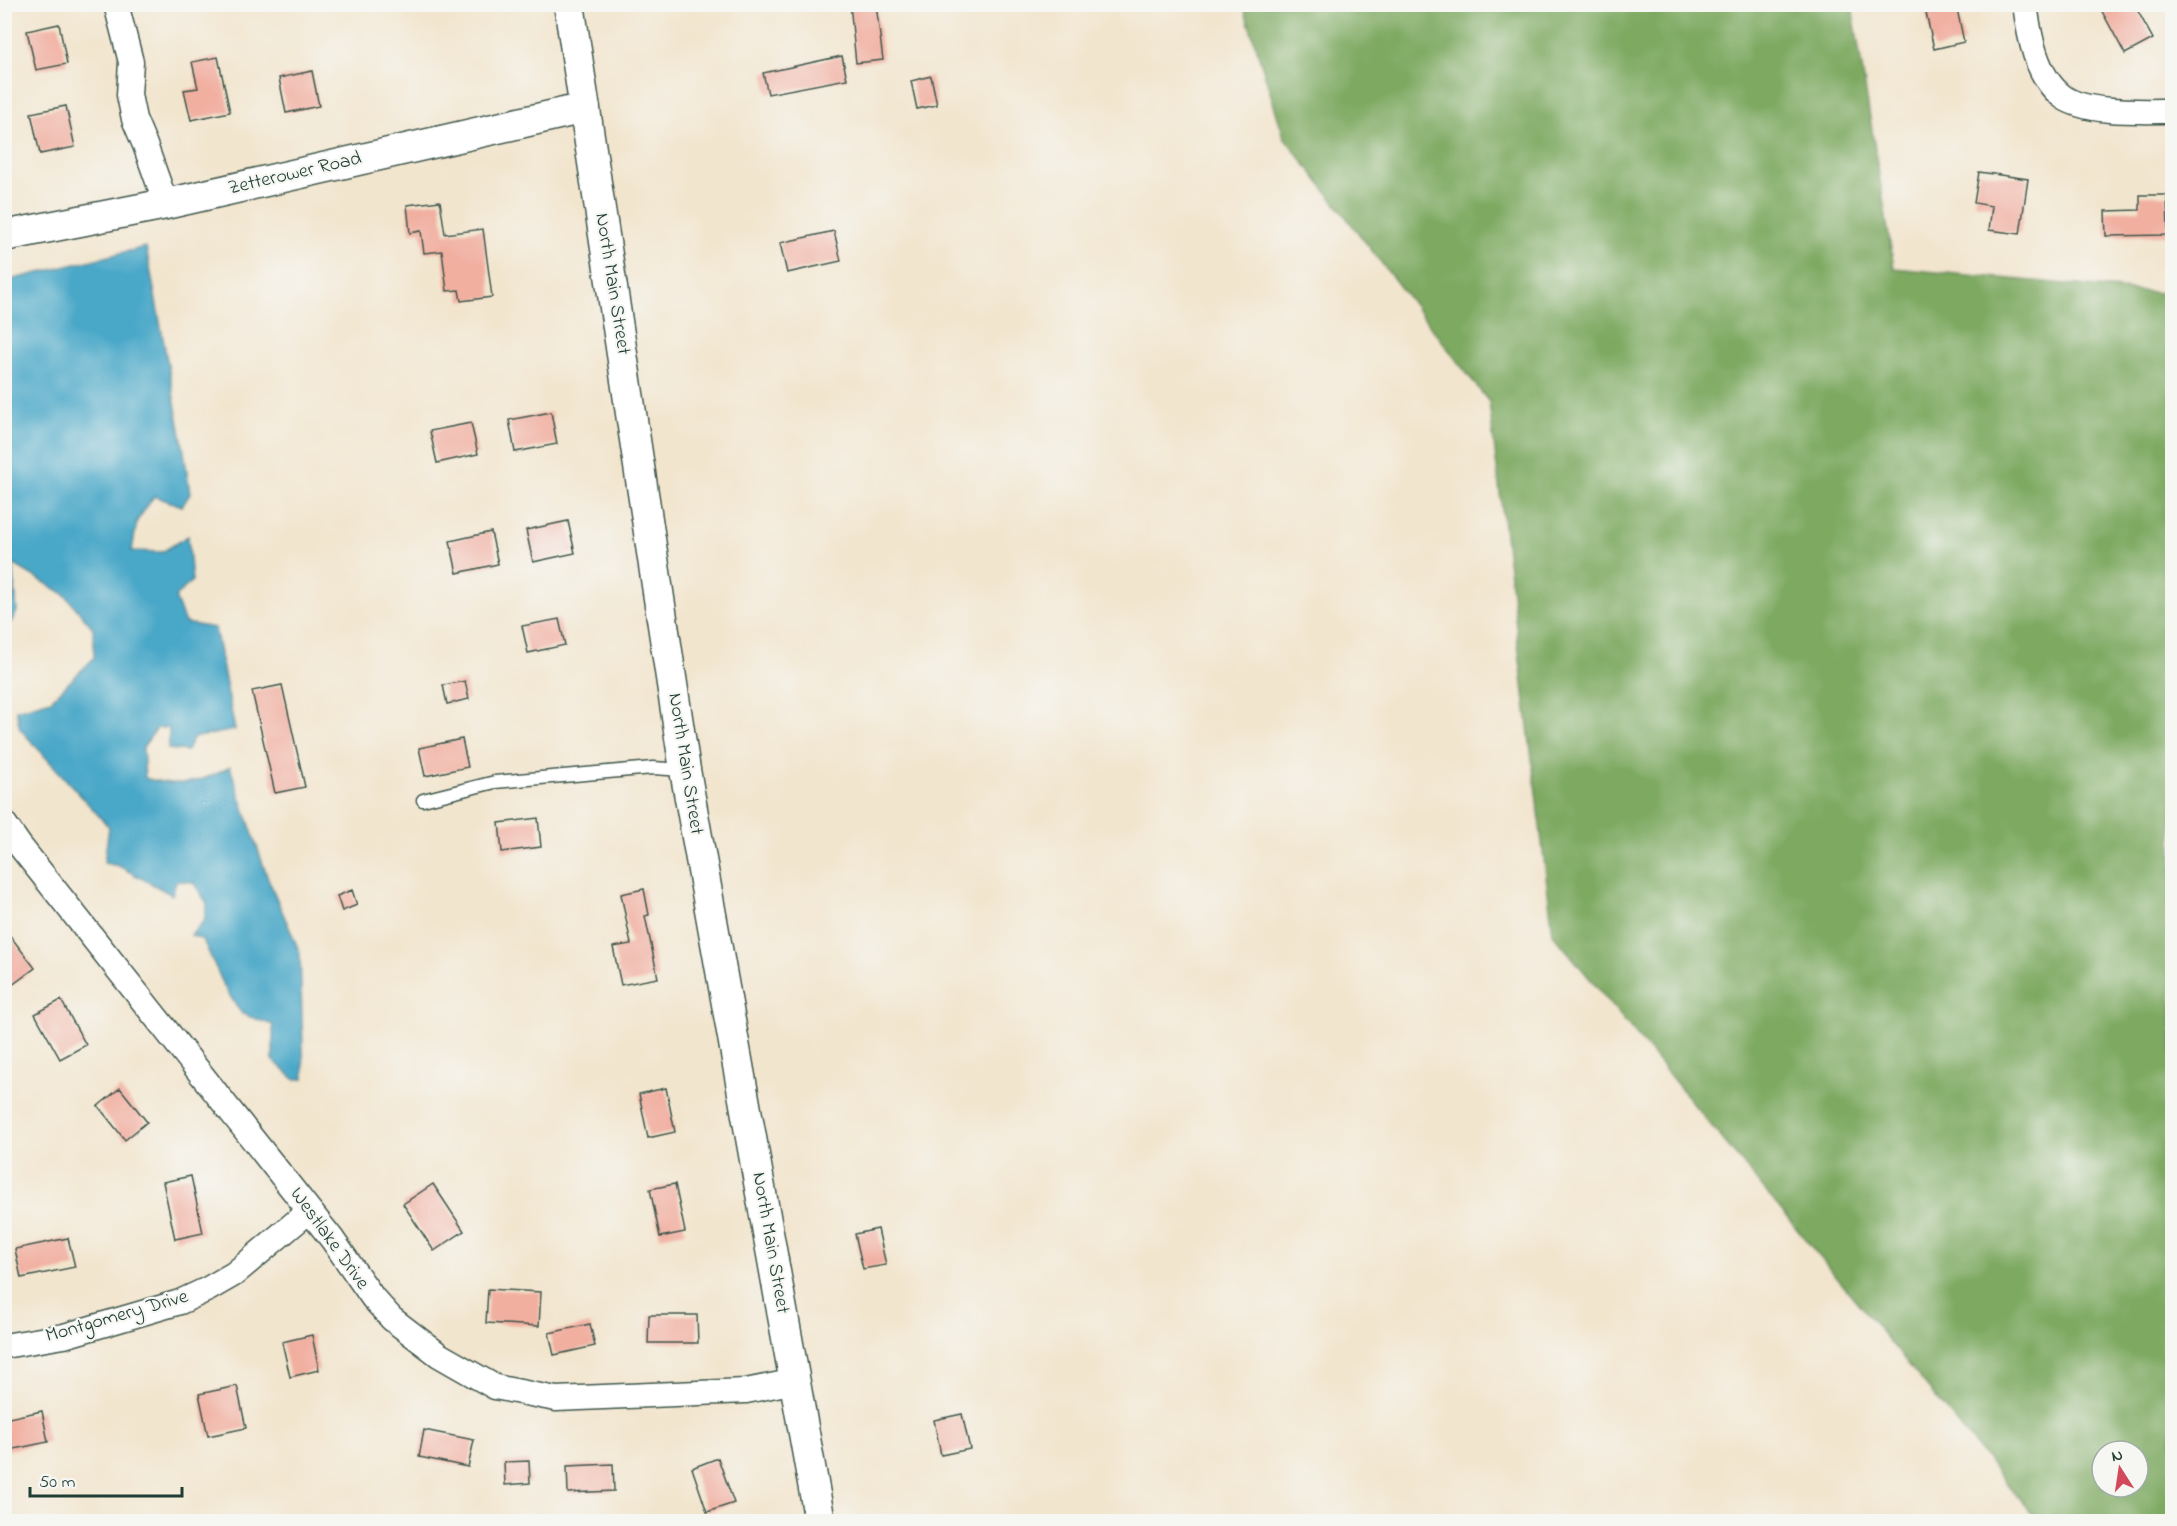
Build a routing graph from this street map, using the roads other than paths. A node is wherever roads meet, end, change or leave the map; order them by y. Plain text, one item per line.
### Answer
1 (116, 4) edge
2 (569, 4) edge
3 (2025, 4) edge
4 (585, 108) junction
5 (2172, 111) edge
6 (166, 204) junction
7 (4, 236) edge
8 (685, 770) junction
9 (423, 800) dead end
10 (4, 823) edge
11 (12, 852) edge
12 (309, 1210) junction
13 (4, 1346) edge
14 (795, 1381) junction
15 (820, 1521) edge

1 - 6 street
2 - 4 street, North Main Street
3 - 5 street
4 - 6 street, Zetterower Road
4 - 8 street, North Main Street
6 - 7 street, Zetterower Road
8 - 9 lane
8 - 14 street, North Main Street
10 - 11 street, Westlake Drive
11 - 12 street, Westlake Drive
12 - 13 street, Montgomery Drive
12 - 14 street, Westlake Drive
14 - 15 street, North Main Street

